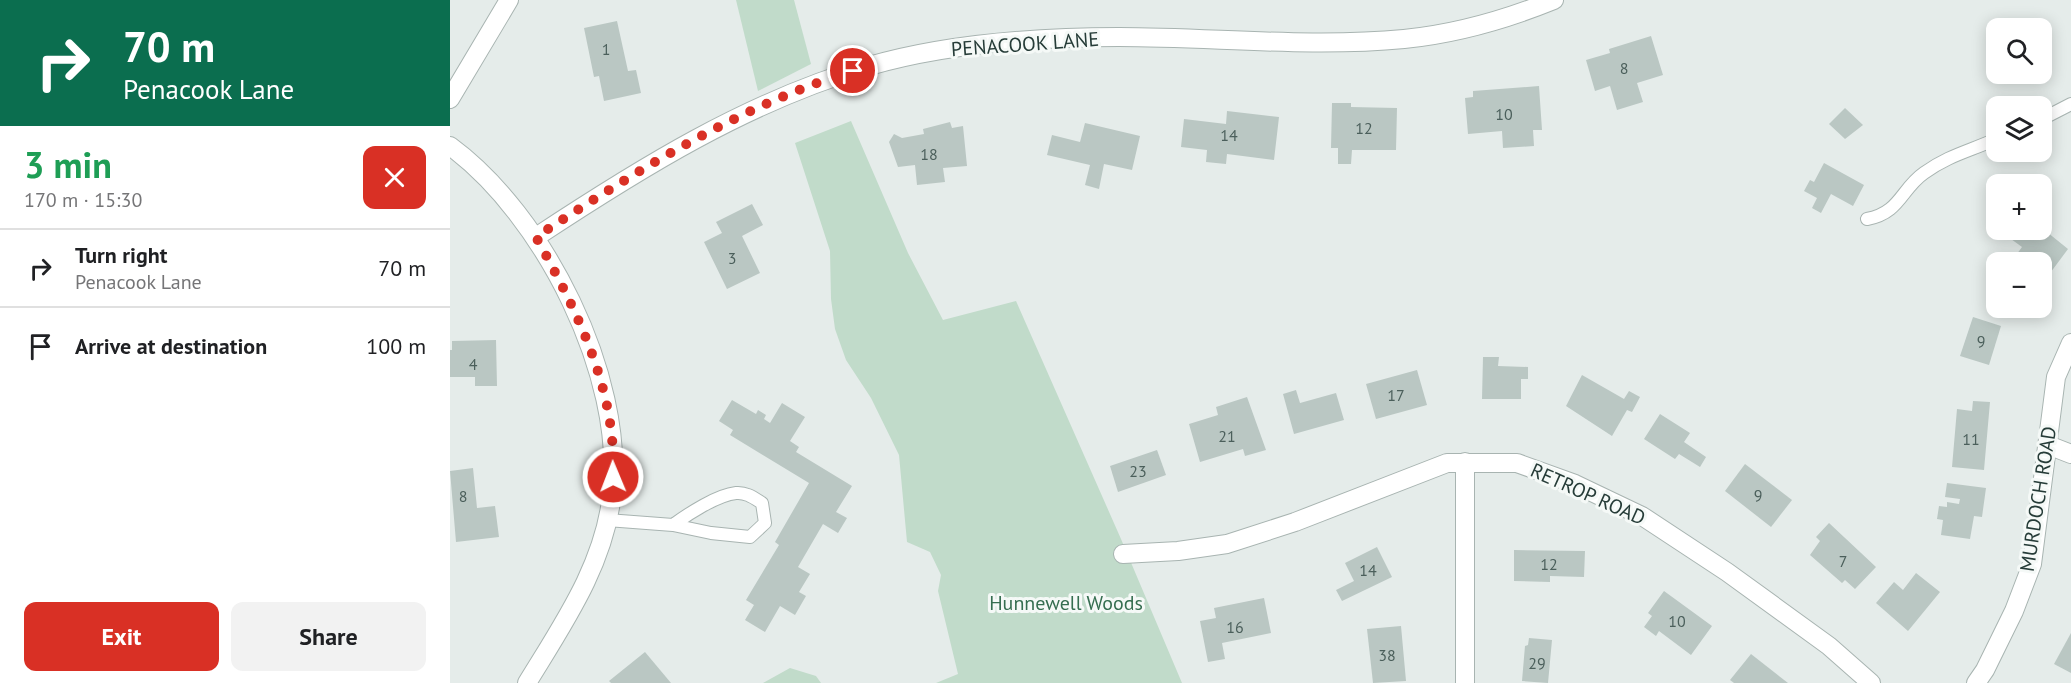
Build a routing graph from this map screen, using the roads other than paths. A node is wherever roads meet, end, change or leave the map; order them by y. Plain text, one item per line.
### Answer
1 (508, 0) edge
2 (1554, 0) edge
3 (450, 99) edge
4 (2071, 104) edge
5 (2052, 114) edge
6 (1986, 143) edge
7 (450, 146) edge
8 (1868, 219) dead end
9 (536, 237) junction
10 (2071, 343) edge
11 (2048, 445) junction
12 (2071, 454) edge
13 (1465, 462) junction
14 (607, 520) junction
15 (673, 525) junction
16 (1123, 554) dead end
17 (527, 683) edge
18 (1465, 683) edge
19 (1871, 683) edge
20 (1976, 683) edge

1 - 3 street
2 - 9 street, PENACOOK LANE
4 - 5 lane
6 - 8 lane
7 - 9 street
9 - 14 street
10 - 11 street, MURDOCH ROAD
11 - 12 street
11 - 20 street, MURDOCH ROAD
13 - 16 street, RETROP ROAD
13 - 18 street
13 - 19 street, RETROP ROAD
14 - 15 lane
14 - 17 street
15 - 15 lane

